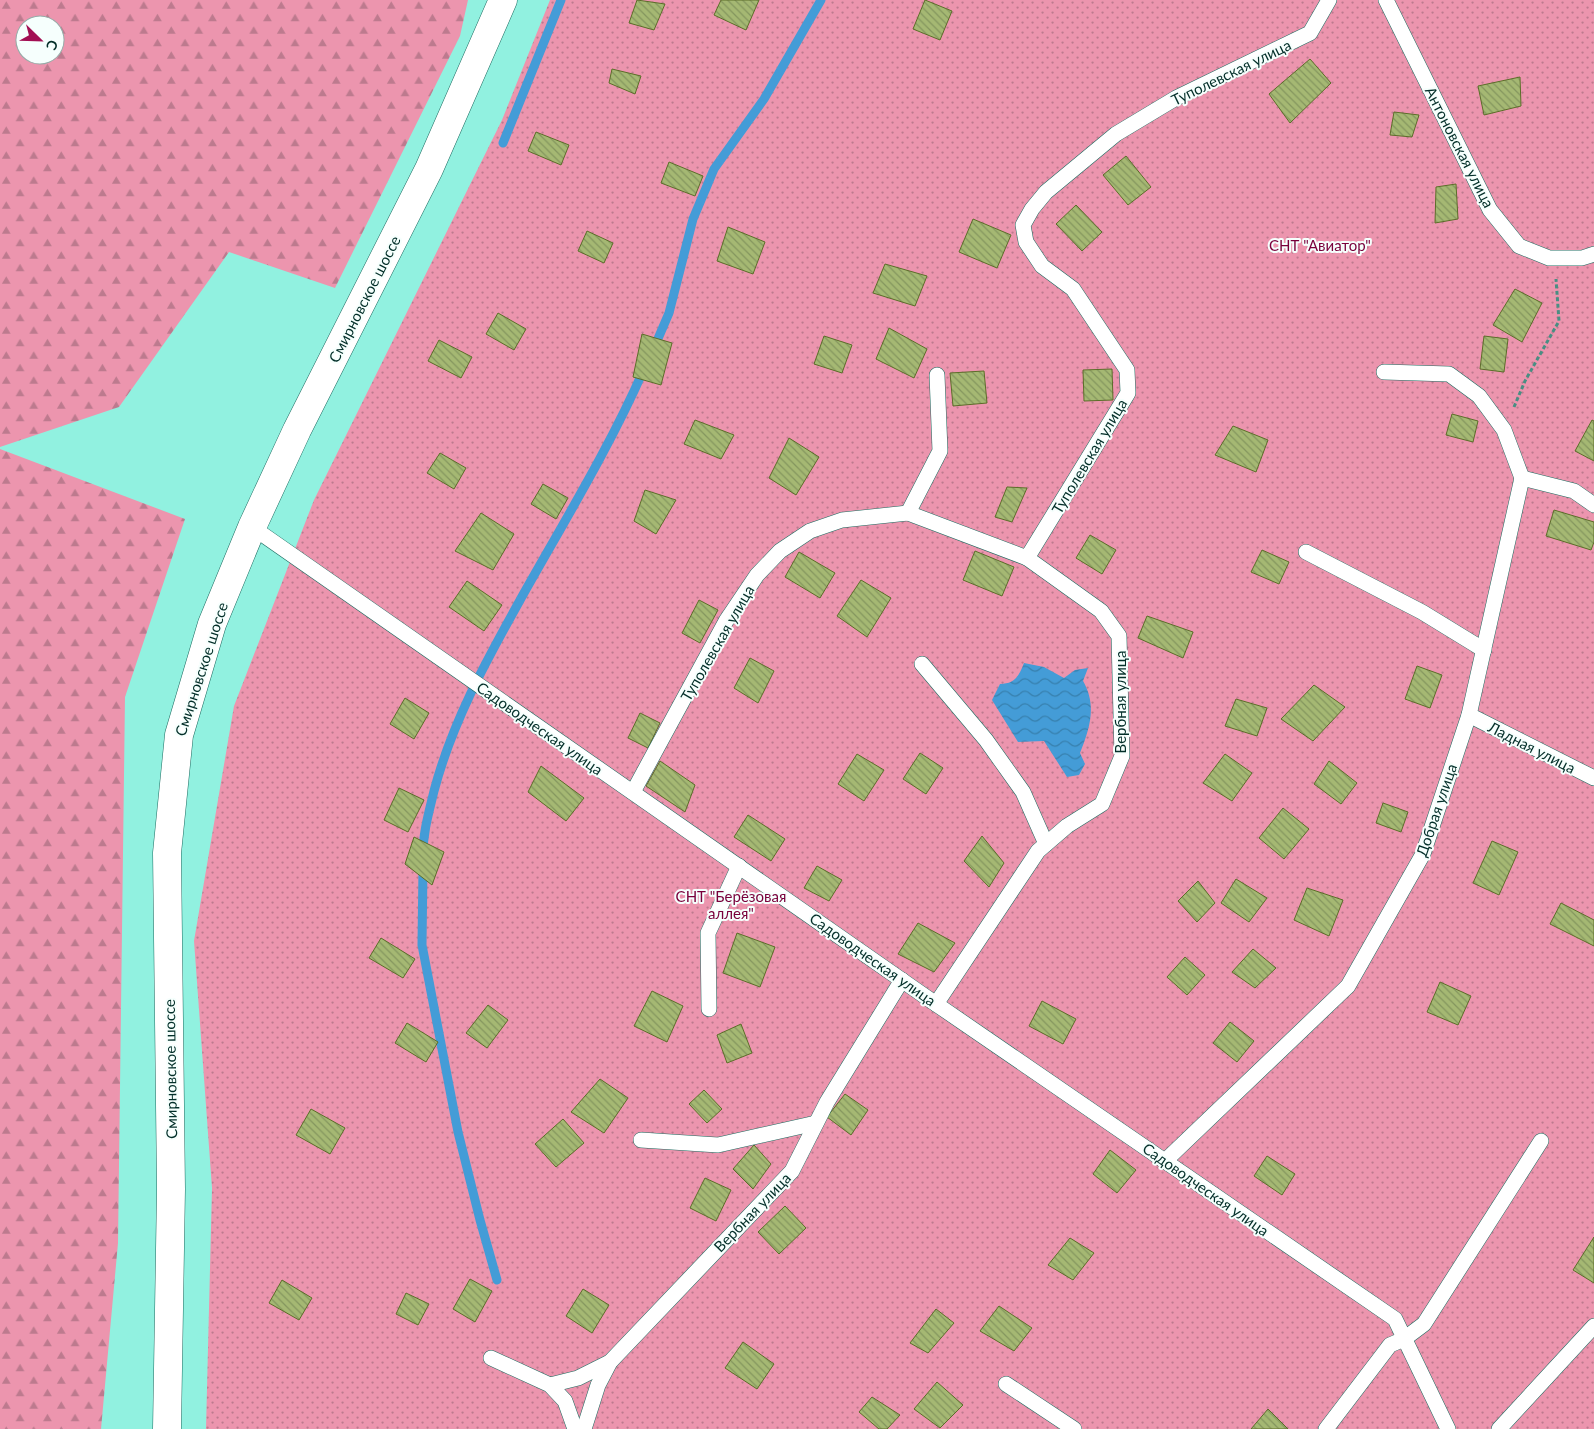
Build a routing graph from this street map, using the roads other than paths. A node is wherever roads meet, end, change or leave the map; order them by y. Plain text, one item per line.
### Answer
1 (503, 0) edge
2 (1329, 0) edge
3 (1386, 0) edge
4 (1594, 254) edge
5 (1384, 372) dead end
6 (937, 375) dead end
7 (1522, 478) junction
8 (1594, 505) edge
9 (908, 513) junction
10 (252, 527) junction
11 (1306, 552) dead end
12 (1026, 558) junction
13 (1484, 650) junction
14 (922, 664) dead end
15 (1469, 715) junction
16 (1594, 778) edge
17 (633, 792) junction
18 (1046, 844) junction
19 (739, 866) junction
20 (902, 980) junction
21 (936, 1004) junction
22 (709, 1009) dead end
23 (816, 1123) junction
24 (641, 1140) dead end
25 (1541, 1141) dead end
26 (1166, 1161) junction
27 (1594, 1326) edge
28 (1404, 1339) junction
29 (491, 1358) dead end
30 (610, 1362) junction
31 (1006, 1384) dead end
32 (550, 1386) junction
33 (167, 1429) edge
34 (575, 1429) edge
35 (584, 1429) edge
36 (1074, 1429) edge
37 (1326, 1429) edge
38 (1448, 1429) edge
39 (1499, 1429) edge

1 - 10 main road, Смирновское шоссе
2 - 12 lane, Туполевская улица
3 - 4 lane, Антоновская улица
5 - 7 lane
6 - 9 lane
7 - 8 lane
7 - 13 lane, Добрая улица
9 - 12 lane, Туполевская улица
9 - 17 lane, Туполевская улица
10 - 17 lane, Садоводческая улица
10 - 33 main road, Смирновское шоссе
11 - 13 lane
12 - 18 lane, Вербная улица
13 - 15 lane, Добрая улица
14 - 18 lane
15 - 16 lane, Ладная улица
15 - 26 lane, Добрая улица
17 - 19 lane, Садоводческая улица
18 - 21 lane, Вербная улица
19 - 20 lane, Садоводческая улица
19 - 22 lane
20 - 21 lane, Садоводческая улица
20 - 23 lane, Вербная улица
21 - 26 lane, Садоводческая улица
23 - 24 lane
23 - 30 lane, Вербная улица
25 - 28 lane
26 - 28 lane, Садоводческая улица
27 - 39 lane
28 - 37 lane
28 - 38 lane, Садоводческая улица
29 - 32 lane
30 - 32 lane
30 - 35 lane, Вербная улица
31 - 36 lane
32 - 34 lane

